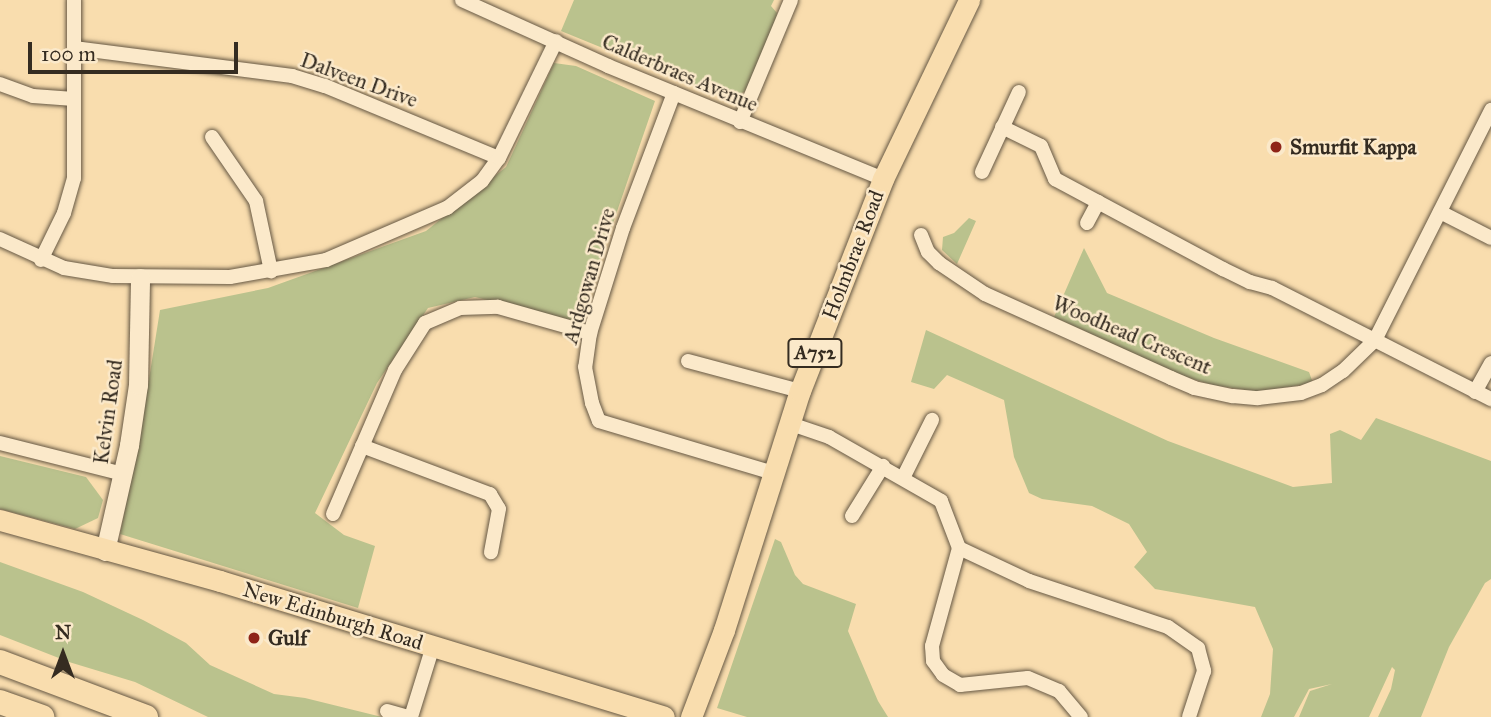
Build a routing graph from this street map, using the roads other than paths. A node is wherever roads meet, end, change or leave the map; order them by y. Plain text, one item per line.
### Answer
1 (74, 0) edge
2 (462, 0) edge
3 (791, 0) edge
4 (969, 0) edge
5 (555, 41) junction
6 (74, 48) junction
7 (0, 84) edge
8 (1018, 92) dead end
9 (674, 93) junction
10 (74, 99) junction
11 (1489, 118) edge
12 (740, 122) junction
13 (1002, 127) junction
14 (212, 137) dead end
15 (499, 158) junction
16 (982, 172) dead end
17 (883, 179) junction
18 (1098, 202) junction
19 (1440, 212) junction
20 (1087, 223) dead end
21 (920, 235) dead end
22 (1491, 238) edge
23 (0, 239) edge
24 (41, 260) junction
25 (271, 271) junction
26 (139, 278) junction
27 (590, 333) junction
28 (1376, 340) junction
29 (688, 361) dead end
30 (1491, 363) edge
31 (800, 391) junction
32 (1475, 391) junction
33 (1491, 399) edge
34 (932, 420) dead end
35 (791, 424) junction
36 (0, 443) edge
37 (362, 446) junction
38 (883, 466) junction
39 (773, 473) junction
40 (123, 474) junction
41 (903, 478) junction
42 (333, 514) dead end
43 (852, 516) dead end
44 (0, 520) edge
45 (959, 548) junction
46 (105, 551) junction
47 (491, 552) dead end
48 (433, 646) junction
49 (0, 662) edge
50 (0, 702) edge
51 (387, 711) dead end
52 (43, 717) edge
53 (146, 717) edge
54 (410, 717) edge
55 (664, 717) edge
56 (691, 717) edge
57 (1081, 717) edge
58 (1189, 717) edge

1 - 6 street
2 - 5 street, Calderbraes Avenue
3 - 12 street
4 - 17 main road, Holmbrae Road / A752
5 - 9 street, Calderbraes Avenue
5 - 15 street
6 - 10 street
6 - 15 street, Dalveen Drive
7 - 10 street
8 - 13 street
9 - 12 street, Calderbraes Avenue
9 - 27 street, Ardgowan Drive
10 - 24 street
11 - 19 street, Woodhead Crescent
12 - 17 street, Calderbraes Avenue
13 - 16 street
13 - 18 street
14 - 25 street
15 - 25 street
17 - 31 main road, Holmbrae Road / A752
18 - 20 street
18 - 28 street
19 - 22 street
19 - 28 street, Woodhead Crescent
21 - 28 street, Woodhead Crescent
23 - 24 street
24 - 26 street
25 - 26 street
26 - 40 street, Kelvin Road
27 - 37 street
27 - 39 street, Ardgowan Drive
28 - 32 street
29 - 31 street
30 - 32 street
31 - 35 main road, Holmbrae Road / A752
32 - 33 street
34 - 41 street
35 - 38 street
35 - 39 main road, Holmbrae Road / A752
36 - 40 street
37 - 42 street
37 - 47 street
38 - 41 street
38 - 43 street
39 - 56 main road, Holmbrae Road / A752
40 - 46 street, Kelvin Road
41 - 45 street
44 - 46 main road, New Edinburgh Road
45 - 57 street
45 - 58 street
46 - 48 main road, New Edinburgh Road
48 - 54 street
48 - 55 main road, New Edinburgh Road
49 - 53 highway
50 - 52 highway
51 - 54 street

